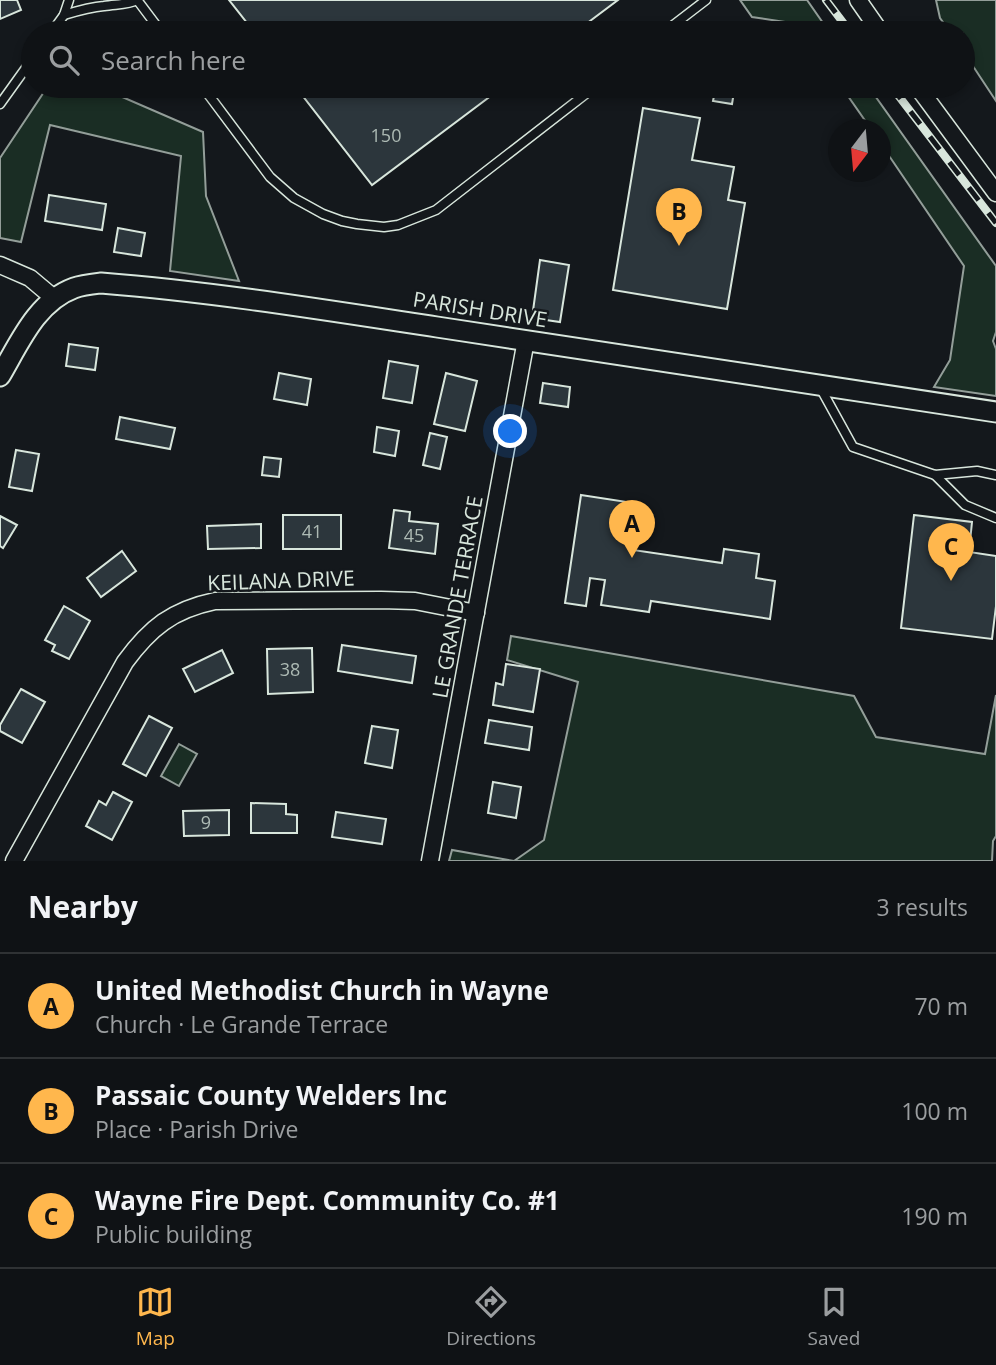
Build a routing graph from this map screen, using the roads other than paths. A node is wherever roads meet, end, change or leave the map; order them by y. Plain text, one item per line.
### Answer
1 (69, 0) edge
2 (138, 0) edge
3 (706, 0) edge
4 (858, 0) edge
5 (64, 15) junction
6 (60, 21) edge
7 (153, 21) edge
8 (679, 21) edge
9 (873, 21) edge
10 (21, 75) edge
11 (211, 98) edge
12 (580, 98) edge
13 (926, 98) edge
14 (0, 104) edge
15 (996, 193) edge
16 (0, 265) edge
17 (55, 299) junction
18 (526, 340) junction
19 (0, 376) edge
20 (819, 387) junction
21 (996, 412) edge
22 (935, 475) junction
23 (996, 475) edge
24 (996, 518) edge
25 (477, 613) junction
26 (14, 861) edge
27 (430, 861) edge

1 - 5 lane
2 - 5 lane
2 - 7 lane
3 - 8 lane
4 - 9 street
5 - 6 lane
10 - 14 lane
11 - 12 lane
13 - 15 street
16 - 17 street
17 - 18 street, PARISH DRIVE
17 - 19 street, PARISH DRIVE
18 - 20 street, PARISH DRIVE
18 - 25 street, LE GRANDE TERRACE
20 - 21 street, PARISH DRIVE
20 - 22 lane
22 - 23 lane
22 - 24 lane
25 - 26 street, KEILANA DRIVE
25 - 27 street, LE GRANDE TERRACE

